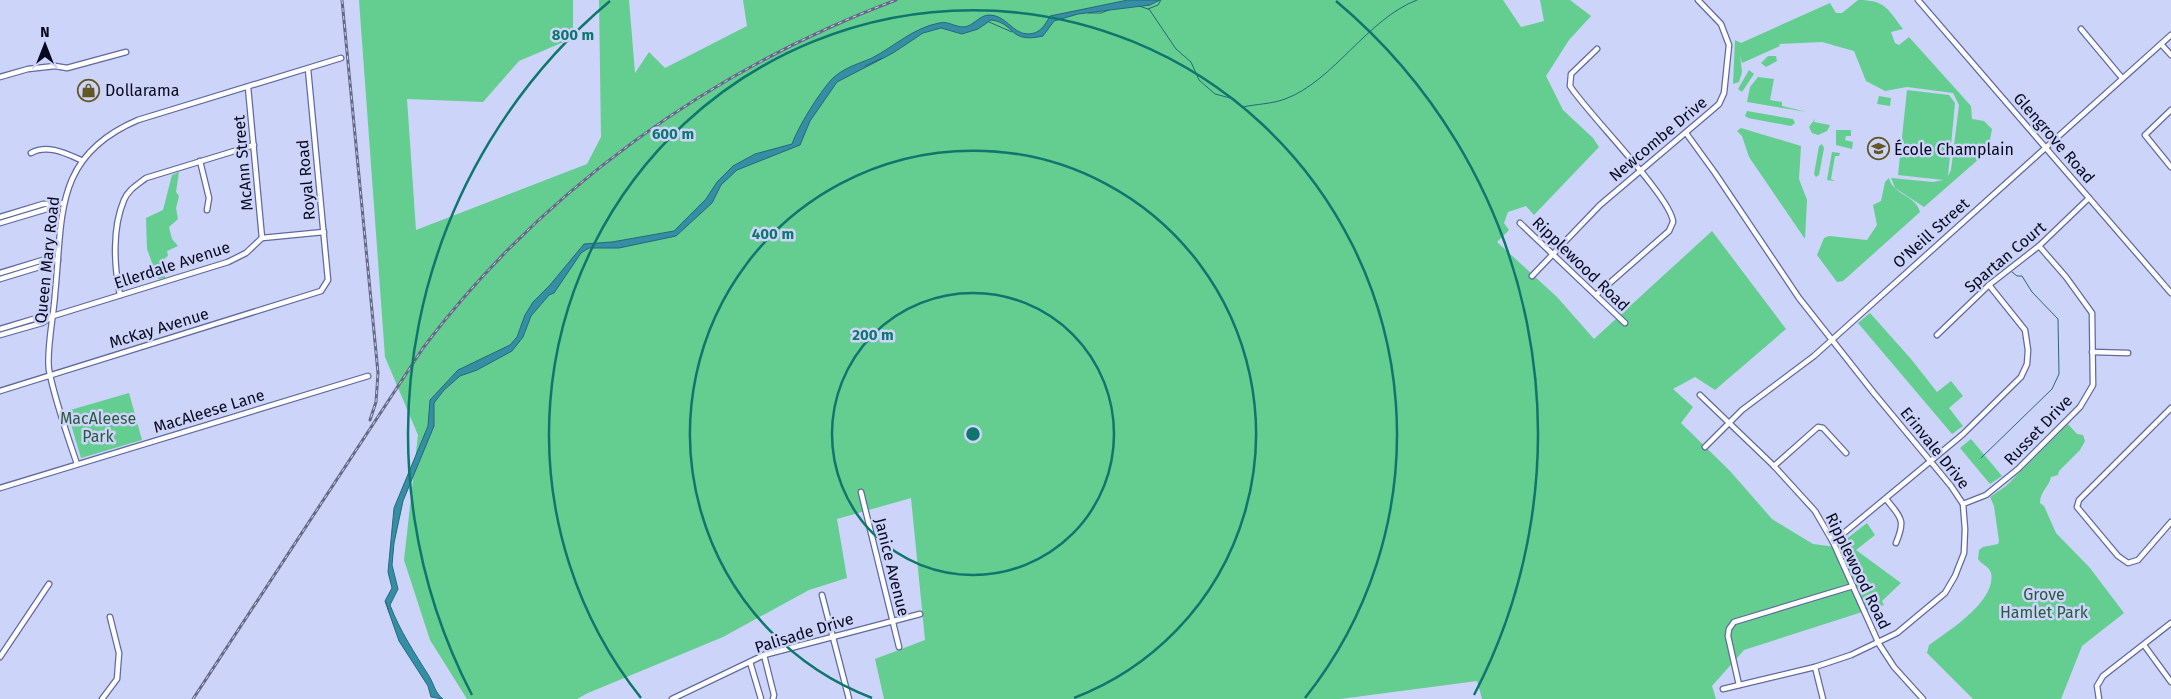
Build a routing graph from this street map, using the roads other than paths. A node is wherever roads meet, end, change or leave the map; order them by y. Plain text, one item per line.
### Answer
1 (1698, 0) edge
2 (1918, 0) edge
3 (2081, 29) dead end
4 (2171, 35) edge
5 (2161, 44) junction
6 (1597, 49) dead end
7 (126, 52) dead end
8 (2171, 55) edge
9 (341, 58) dead end
10 (308, 69) junction
11 (0, 76) edge
12 (2122, 78) junction
13 (248, 87) junction
14 (2171, 110) edge
15 (1686, 133) junction
16 (254, 144) junction
17 (2045, 146) junction
18 (31, 153) dead end
19 (81, 160) junction
20 (200, 161) junction
21 (2171, 167) edge
22 (1640, 171) junction
23 (2089, 198) junction
24 (64, 203) junction
25 (52, 205) junction
26 (207, 210) dead end
27 (0, 217) edge
28 (1520, 222) dead end
29 (0, 223) edge
30 (324, 232) junction
31 (262, 238) junction
32 (2040, 246) junction
33 (1552, 254) junction
34 (58, 260) junction
35 (52, 261) junction
36 (0, 273) edge
37 (1532, 276) dead end
38 (0, 279) edge
39 (1989, 285) junction
40 (324, 288) joint
41 (2171, 293) edge
42 (120, 294) junction
43 (1596, 296) junction
44 (53, 316) junction
45 (1625, 323) dead end
46 (0, 329) edge
47 (1937, 334) dead end
48 (0, 335) edge
49 (1833, 339) junction
50 (2092, 352) junction
51 (2128, 353) dead end
52 (50, 375) junction
53 (368, 376) dead end
54 (0, 391) edge
55 (1700, 396) dead end
56 (2171, 408) edge
57 (1728, 424) junction
58 (1705, 447) dead end
59 (1846, 453) dead end
60 (1932, 460) junction
61 (77, 464) junction
62 (1774, 466) junction
63 (0, 488) edge
64 (860, 492) dead end
65 (1886, 499) junction
66 (1962, 504) junction
67 (2171, 522) edge
68 (1834, 542) junction
69 (1896, 543) dead end
70 (49, 584) dead end
71 (1853, 586) junction
72 (822, 595) dead end
73 (920, 614) dead end
74 (110, 617) dead end
75 (892, 621) junction
76 (2171, 623) edge
77 (833, 635) junction
78 (1878, 644) junction
79 (2144, 645) junction
80 (899, 647) dead end
81 (764, 655) junction
82 (0, 657) edge
83 (750, 662) junction
84 (1815, 667) junction
85 (2171, 682) edge
86 (1739, 685) junction
87 (1723, 689) dead end
88 (102, 699) edge
89 (672, 699) edge
90 (761, 699) edge
91 (773, 699) edge
92 (849, 699) edge
93 (1823, 699) edge
94 (1923, 699) edge
95 (2099, 699) edge

1 - 15 street, Newcombe Drive
2 - 17 street, Glengrove Road
3 - 12 street
4 - 5 street, O'Neill Street
5 - 8 street
5 - 12 street, O'Neill Street
6 - 22 street
7 - 11 street
9 - 10 street, Queen Mary Road
10 - 13 street, Queen Mary Road
10 - 30 street, Royal Road
12 - 17 street, O'Neill Street
13 - 16 street, McAnn Street
13 - 19 street, Queen Mary Road
14 - 21 street
15 - 22 street, Newcombe Drive
15 - 49 street, Erinvale Drive
16 - 20 street
16 - 31 street, McAnn Street
17 - 23 street, Glengrove Road
17 - 49 street, O'Neill Street
18 - 19 street
19 - 24 street, Queen Mary Road
20 - 26 street
20 - 42 street
22 - 33 street, Newcombe Drive
22 - 43 street
23 - 32 street, Spartan Court
23 - 41 street, Glengrove Road
24 - 25 street
24 - 34 street, Queen Mary Road
25 - 27 street
25 - 29 street
28 - 33 street, Ripplewood Road
30 - 31 street
30 - 40 street, Royal Road
31 - 42 street, Ellerdale Avenue
32 - 39 street, Spartan Court
32 - 50 street, Russet Drive
33 - 37 street, Newcombe Drive
33 - 43 street, Ripplewood Road
34 - 35 street
34 - 44 street, Queen Mary Road
35 - 36 street
35 - 38 street
39 - 47 street, Spartan Court
39 - 60 street
40 - 52 street, McKay Avenue
42 - 44 street, Ellerdale Avenue
43 - 45 street, Ripplewood Road
44 - 46 street, Ellerdale Avenue
44 - 48 street, Ellerdale Avenue
44 - 52 street, Queen Mary Road
49 - 57 street, O'Neill Street
49 - 60 street, Erinvale Drive
50 - 51 street
50 - 66 street, Russet Drive
52 - 54 street, McKay Avenue
52 - 61 street, Queen Mary Road
53 - 61 street, MacAleese Lane
55 - 57 street, Ripplewood Road
56 - 67 street
57 - 58 street, O'Neill Street
57 - 62 street, Ripplewood Road
59 - 62 street
60 - 65 street
60 - 66 street, Erinvale Drive
61 - 63 street, MacAleese Lane
62 - 68 street, Ripplewood Road
64 - 75 street, Janice Avenue
65 - 68 street
65 - 69 street
66 - 78 street, Erinvale Drive
68 - 71 street, Ripplewood Road
70 - 82 street
71 - 78 street, Ripplewood Road
71 - 86 street
72 - 77 street
73 - 75 street, Palisade Drive
74 - 88 street
75 - 77 street, Palisade Drive
75 - 80 street, Janice Avenue
76 - 79 street
77 - 81 street, Palisade Drive
77 - 92 street
78 - 84 street, Erinvale Drive
78 - 94 street, Ripplewood Road
79 - 85 street
79 - 95 street
81 - 83 street, Palisade Drive
81 - 91 street
83 - 89 street, Palisade Drive
83 - 90 street
84 - 86 street, Erinvale Drive
84 - 93 street
86 - 87 street, Erinvale Drive

